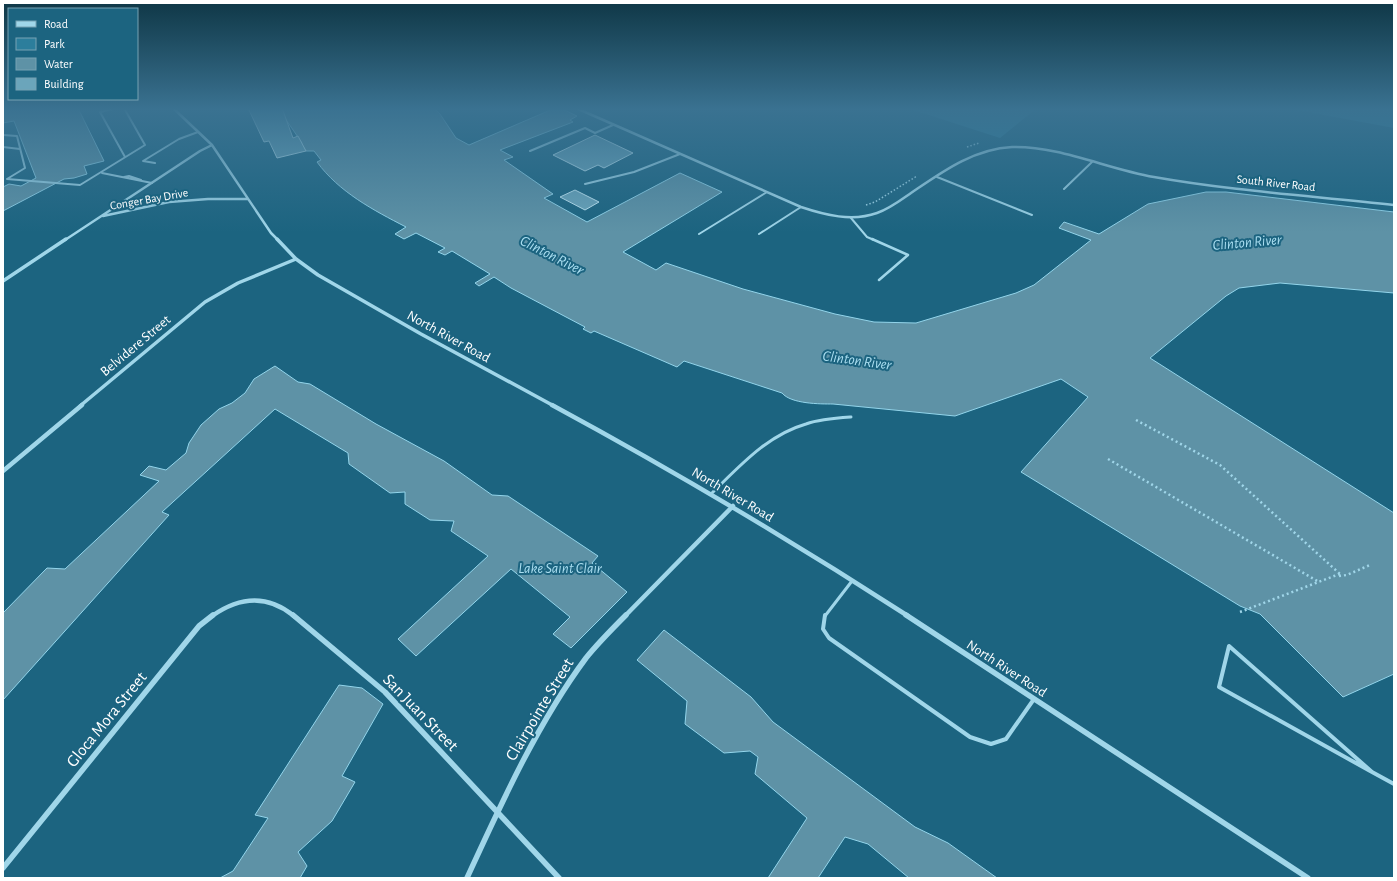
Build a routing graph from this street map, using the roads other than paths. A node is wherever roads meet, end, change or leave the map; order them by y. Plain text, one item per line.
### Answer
1 (20, 149) edge
2 (121, 149) edge
3 (138, 149) edge
4 (162, 149) edge
5 (206, 149) edge
6 (215, 149) edge
7 (534, 149) edge
8 (669, 149) edge
9 (996, 149) edge
10 (1036, 149) edge
11 (530, 151) dead end
12 (680, 154) junction
13 (125, 157) junction
14 (1092, 162) junction
15 (155, 163) dead end
16 (101, 173) junction
17 (937, 177) junction
18 (7, 179) junction
19 (3, 181) edge
20 (152, 183) junction
21 (585, 184) dead end
22 (1064, 189) dead end
23 (767, 192) junction
24 (247, 200) junction
25 (1394, 205) edge
26 (801, 207) junction
27 (101, 216) junction
28 (1032, 216) dead end
29 (851, 218) junction
30 (699, 234) dead end
31 (759, 234) dead end
32 (296, 259) junction
33 (879, 280) dead end
34 (3, 281) edge
35 (851, 417) dead end
36 (3, 471) edge
37 (711, 494) junction
38 (733, 506) junction
39 (852, 581) junction
40 (241, 600) joint
41 (1034, 699) junction
42 (1372, 772) junction
43 (1394, 784) edge
44 (496, 812) junction
45 (3, 868) edge
46 (467, 878) edge
47 (559, 878) edge
48 (1308, 878) edge

1 - 18 lane
2 - 13 lane
3 - 13 lane
4 - 15 lane
5 - 20 street, Conger Bay Drive
6 - 24 street, North River Road
7 - 11 lane
8 - 12 street, South River Road
9 - 17 street, South River Road
10 - 14 street, South River Road
12 - 21 lane
12 - 23 street, South River Road
13 - 16 lane
14 - 22 lane
14 - 25 street, South River Road
16 - 18 lane
16 - 20 lane
17 - 28 lane
17 - 29 street, South River Road
18 - 19 lane
20 - 27 street, Conger Bay Drive
23 - 26 street, South River Road
23 - 30 lane
24 - 27 street, Conger Bay Drive
24 - 32 street, North River Road
26 - 29 street, South River Road
26 - 31 lane
27 - 34 street, Conger Bay Drive
29 - 33 lane
32 - 36 street, Belvidere Street
32 - 37 street, North River Road
35 - 37 lane
37 - 38 street, North River Road
38 - 39 street, North River Road
38 - 44 street, Clairpointe Street
39 - 41 street, North River Road
39 - 41 lane
40 - 44 street, San Juan Street
40 - 45 street, Gloca Mora Street
41 - 48 street, North River Road
42 - 42 lane
42 - 43 lane
44 - 46 street, Clairpointe Street
44 - 47 street, San Juan Street

